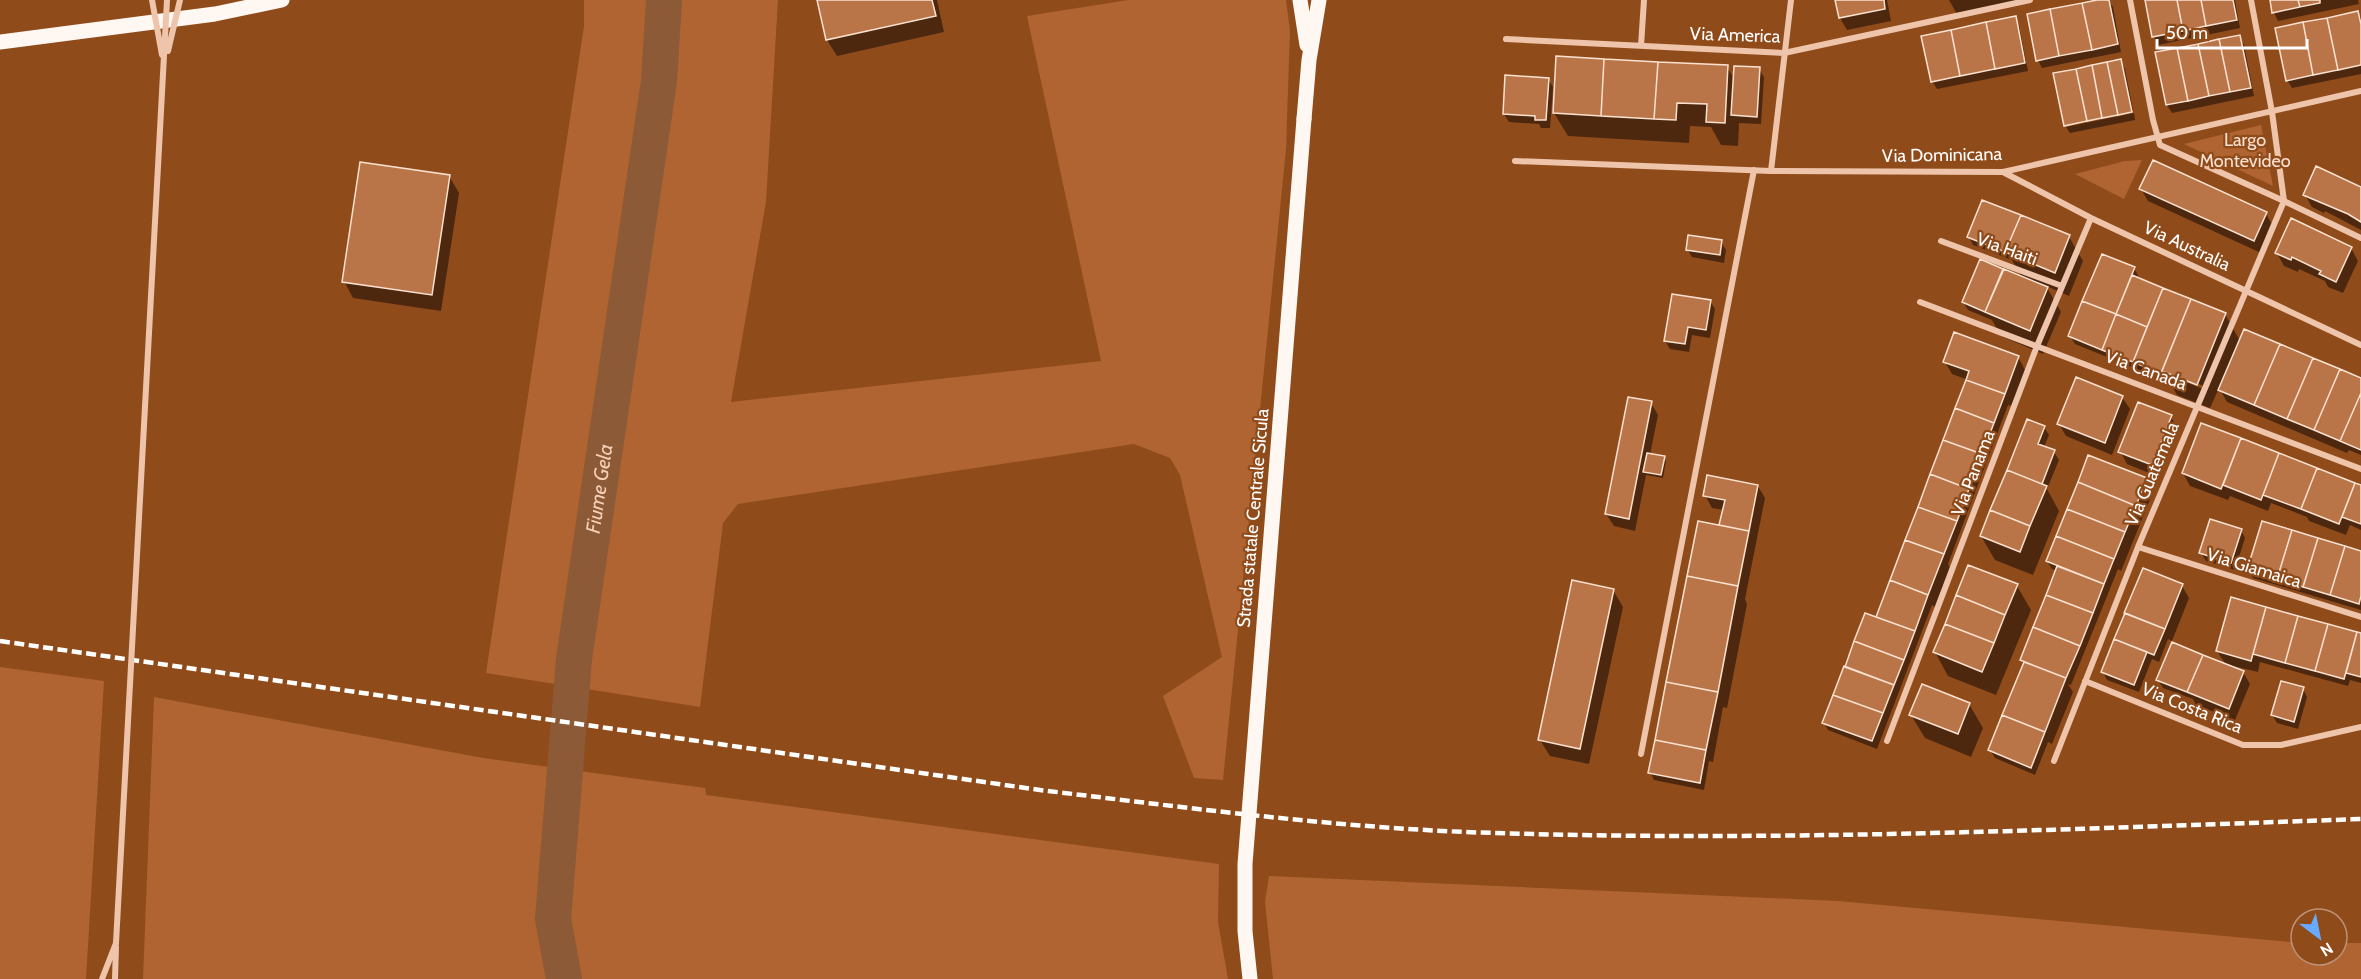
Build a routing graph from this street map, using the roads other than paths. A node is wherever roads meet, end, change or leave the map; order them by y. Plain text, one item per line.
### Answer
1 (152, 0) edge
2 (167, 0) edge
3 (180, 0) edge
4 (282, 0) edge
5 (1300, 0) edge
6 (1319, 0) edge
7 (1644, 0) edge
8 (1791, 0) edge
9 (2030, 0) edge
10 (2130, 0) edge
11 (2251, 0) edge
12 (1506, 39) dead end
13 (0, 42) edge
14 (1641, 46) junction
15 (1784, 53) junction
16 (1309, 60) junction
17 (164, 67) junction
18 (2361, 92) edge
19 (2272, 112) junction
20 (2157, 137) junction
21 (1515, 161) dead end
22 (1754, 170) junction
23 (1771, 171) junction
24 (2002, 172) junction
25 (2284, 201) junction
26 (2091, 218) junction
27 (2361, 237) edge
28 (1941, 241) dead end
29 (2062, 286) junction
30 (2246, 290) junction
31 (1920, 302) dead end
32 (2361, 345) edge
33 (2037, 346) junction
34 (2197, 405) junction
35 (2361, 469) edge
36 (2138, 547) junction
37 (2361, 617) edge
38 (2085, 681) junction
39 (2361, 727) edge
40 (1887, 741) dead end
41 (1641, 754) dead end
42 (2054, 761) dead end
43 (116, 943) junction
44 (102, 979) edge
45 (115, 979) edge
46 (1250, 979) edge

1 - 17 street, bridge
2 - 17 street, bridge
3 - 17 street, bridge
4 - 13 main road
5 - 16 main road, Strada statale Centrale Sicula
6 - 16 main road, Strada statale Centrale Sicula
7 - 14 street
8 - 15 street
9 - 15 street, Via America
10 - 20 street
11 - 19 street
12 - 14 street, Via America
14 - 15 street, Via America
15 - 23 street
16 - 46 main road, Strada statale Centrale Sicula, bridge
17 - 43 street, bridge
18 - 19 street, Via Dominicana
19 - 20 street, Via Dominicana
19 - 25 street
20 - 24 street, Via Dominicana
20 - 25 street
21 - 22 street, Via Dominicana
22 - 23 street, Via Dominicana
22 - 41 street
23 - 24 street, Via Dominicana
24 - 26 street, Via Australia
25 - 27 street
25 - 30 street, Via Guatemala
26 - 29 street, Via Panama
26 - 30 street, Via Australia
28 - 29 street, Via Haiti
29 - 33 street, Via Panama
30 - 32 street, Via Australia
30 - 34 street, Via Guatemala
31 - 33 street, Via Canada
33 - 34 street, Via Canada
33 - 40 street, Via Panama
34 - 35 street, Via Canada
34 - 36 street, Via Guatemala
36 - 37 street, Via Giamaica
36 - 38 street, Via Guatemala
38 - 39 street, Via Costa Rica
38 - 42 street, Via Guatemala
43 - 44 street
43 - 45 street

